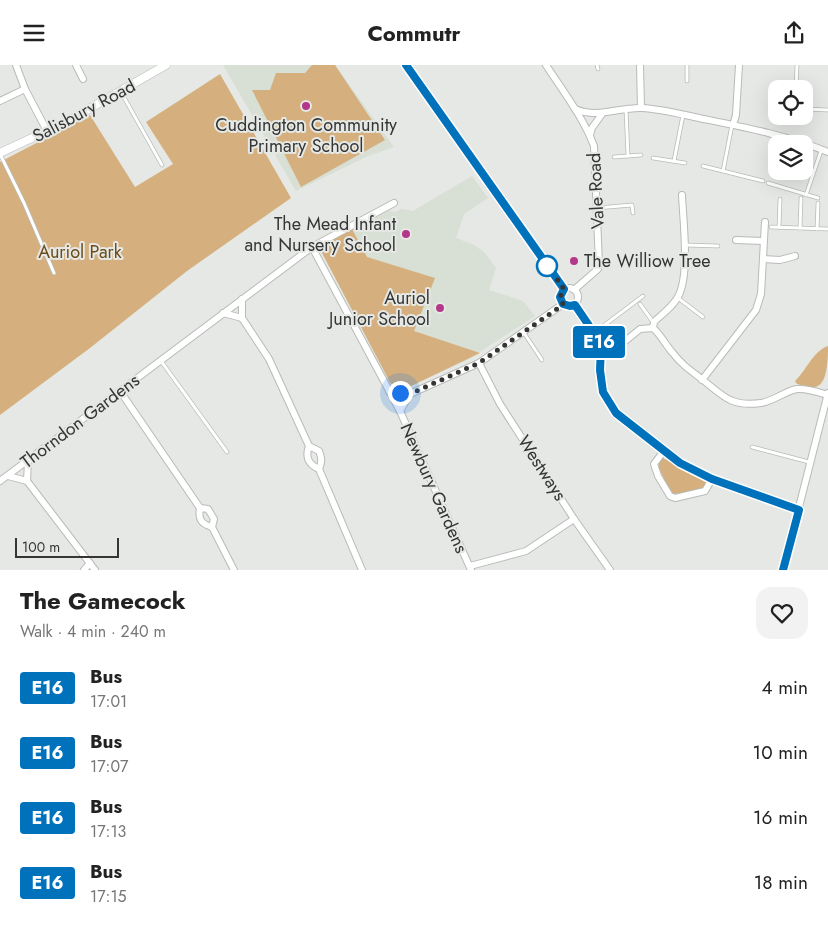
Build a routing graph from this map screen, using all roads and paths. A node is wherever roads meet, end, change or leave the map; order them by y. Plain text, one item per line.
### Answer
1 (16, 65) edge
2 (76, 65) edge
3 (166, 65) edge
4 (406, 65) edge
5 (546, 65) edge
6 (640, 65) edge
7 (687, 65) edge
8 (739, 65) edge
9 (797, 65) edge
10 (412, 68) edge
11 (83, 79) dead end
12 (796, 80) edge
13 (687, 81) dead end
14 (25, 89) junction
15 (120, 92) junction
16 (0, 101) edge
17 (641, 108) junction
18 (575, 109) junction
19 (813, 109) edge
20 (626, 110) junction
21 (828, 110) edge
22 (602, 114) junction
23 (683, 115) junction
24 (733, 125) junction
25 (47, 131) junction
26 (590, 135) junction
27 (825, 150) edge
28 (0, 154) edge
29 (641, 155) dead end
30 (628, 156) junction
31 (614, 157) dead end
32 (653, 158) dead end
33 (674, 161) junction
34 (685, 163) dead end
35 (162, 165) dead end
36 (703, 166) dead end
37 (723, 171) junction
38 (763, 181) dead end
39 (768, 183) dead end
40 (682, 195) dead end
41 (806, 195) junction
42 (780, 199) dead end
43 (801, 199) dead end
44 (394, 203) dead end
45 (598, 208) junction
46 (633, 213) dead end
47 (764, 222) dead end
48 (771, 227) dead end
49 (779, 227) junction
50 (800, 228) junction
51 (817, 229) junction
52 (828, 229) edge
53 (736, 240) dead end
54 (763, 241) junction
55 (684, 245) junction
56 (718, 245) dead end
57 (312, 247) junction
58 (796, 256) dead end
59 (763, 259) junction
60 (54, 273) dead end
61 (564, 289) junction
62 (575, 289) junction
63 (643, 296) dead end
64 (678, 298) junction
65 (242, 299) junction
66 (563, 304) junction
67 (575, 305) junction
68 (640, 305) dead end
69 (223, 313) junction
70 (703, 317) dead end
71 (242, 318) junction
72 (653, 325) junction
73 (524, 332) junction
74 (594, 333) junction
75 (602, 351) junction
76 (160, 360) junction
77 (542, 360) dead end
78 (479, 363) junction
79 (702, 380) junction
80 (120, 391) junction
81 (390, 391) junction
82 (410, 394) junction
83 (828, 394) edge
84 (400, 411) junction
85 (309, 446) junction
86 (752, 447) dead end
87 (227, 452) dead end
88 (663, 452) junction
89 (28, 461) junction
90 (811, 462) junction
91 (319, 469) junction
92 (8, 476) junction
93 (712, 479) junction
94 (0, 481) edge
95 (27, 481) junction
96 (200, 508) junction
97 (799, 510) junction
98 (574, 519) junction
99 (212, 527) junction
100 (90, 563) junction
101 (470, 568) edge
102 (84, 570) edge
103 (96, 570) edge
104 (234, 570) edge
105 (362, 570) edge
106 (610, 570) edge
107 (783, 570) edge

1 - 14 street
2 - 11 street
3 - 15 street, Salisbury Road
4 - 10 street
5 - 18 street, Vale Road
6 - 17 street
7 - 13 lane
8 - 24 street
9 - 12 lane
10 - 61 street
14 - 16 street
14 - 25 street
15 - 25 street, Salisbury Road
15 - 35 lane
17 - 20 street
17 - 23 street
18 - 22 street
18 - 26 street, Vale Road
19 - 21 lane
20 - 22 street
20 - 30 lane
22 - 26 street
23 - 24 street
23 - 33 lane
24 - 27 street
24 - 37 lane
25 - 28 street, Salisbury Road
26 - 45 street, Vale Road
27 - 41 lane
28 - 60 lane
29 - 30 lane
30 - 31 lane
32 - 33 lane
33 - 34 lane
36 - 37 lane
37 - 38 lane
39 - 41 lane
40 - 55 street
41 - 51 lane
42 - 49 lane
43 - 50 lane
44 - 57 street, Thorndon Gardens
45 - 46 lane
45 - 62 street, Vale Road
47 - 54 street
48 - 49 lane
49 - 50 lane
50 - 51 lane
51 - 52 lane
53 - 54 street
54 - 59 street
55 - 56 lane
55 - 64 street
57 - 65 street, Thorndon Gardens
57 - 81 street, Newbury Gardens
58 - 59 street
59 - 79 street
61 - 62 street
61 - 66 street
62 - 67 street
63 - 74 lane
64 - 70 lane
64 - 72 street
65 - 69 street, Thorndon Gardens
65 - 71 street
66 - 67 street
66 - 73 street
67 - 74 street
68 - 72 lane
69 - 71 street
69 - 76 street, Thorndon Gardens
71 - 85 street
72 - 75 street
72 - 79 street
73 - 77 lane
73 - 78 street
74 - 75 street
75 - 88 street
76 - 80 street, Thorndon Gardens
76 - 87 lane
78 - 82 street
78 - 98 street, Westways
79 - 83 street
80 - 89 street, Thorndon Gardens
80 - 96 street
81 - 82 street
81 - 84 street, Newbury Gardens
82 - 84 street
83 - 90 street
84 - 101 street, Newbury Gardens
85 - 91 street
85 - 91 street
86 - 90 lane
88 - 93 street
88 - 93 street
89 - 92 street, Thorndon Gardens
89 - 95 street
90 - 97 street
91 - 105 street
92 - 94 street, Thorndon Gardens
92 - 95 street
93 - 97 street
95 - 100 street
96 - 99 street
96 - 99 street
97 - 107 street
98 - 101 street
98 - 106 street, Westways
99 - 104 street
100 - 102 street
100 - 103 street

